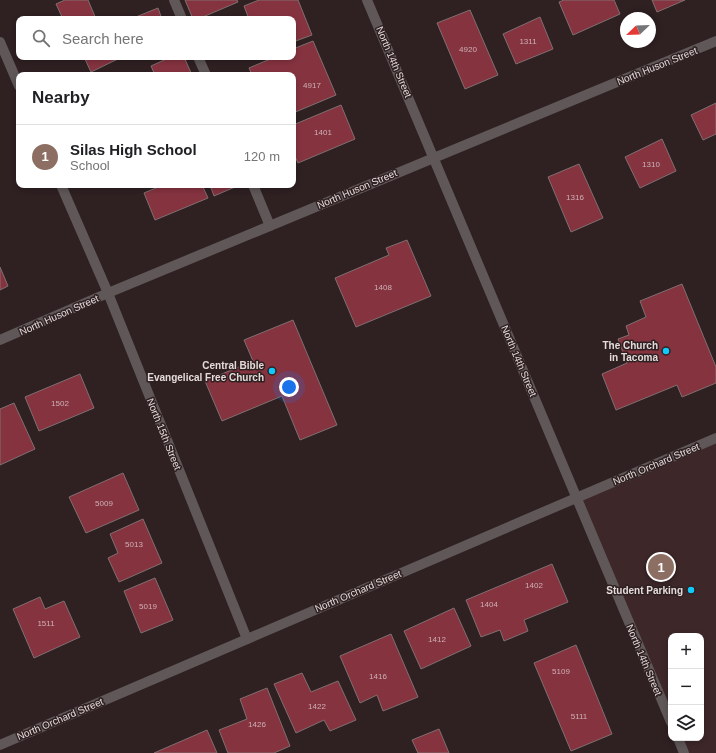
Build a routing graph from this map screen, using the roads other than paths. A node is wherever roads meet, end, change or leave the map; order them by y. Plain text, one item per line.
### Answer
1 (174, 0) edge
2 (367, 0) edge
3 (181, 16) edge
4 (716, 41) edge
5 (0, 42) edge
6 (199, 60) edge
7 (205, 72) edge
8 (16, 79) edge
9 (434, 157) junction
10 (62, 188) edge
11 (254, 188) edge
12 (270, 226) junction
13 (108, 293) junction
14 (0, 340) edge
15 (716, 438) edge
16 (576, 498) junction
17 (247, 639) junction
18 (668, 715) edge
19 (679, 741) edge
20 (0, 745) edge
21 (684, 753) edge

1 - 3 street
2 - 9 street, North 14th Street
4 - 9 street, North Huson Street
5 - 8 street
6 - 7 street
9 - 12 street, North Huson Street
9 - 16 street, North 14th Street
10 - 13 street, North 15th Street
11 - 12 street
12 - 13 street, North Huson Street
13 - 14 street, North Huson Street
13 - 17 street, North 15th Street
15 - 16 street, North Orchard Street
16 - 17 street, North Orchard Street
16 - 18 street, North 14th Street
17 - 20 street, North Orchard Street
19 - 21 street

